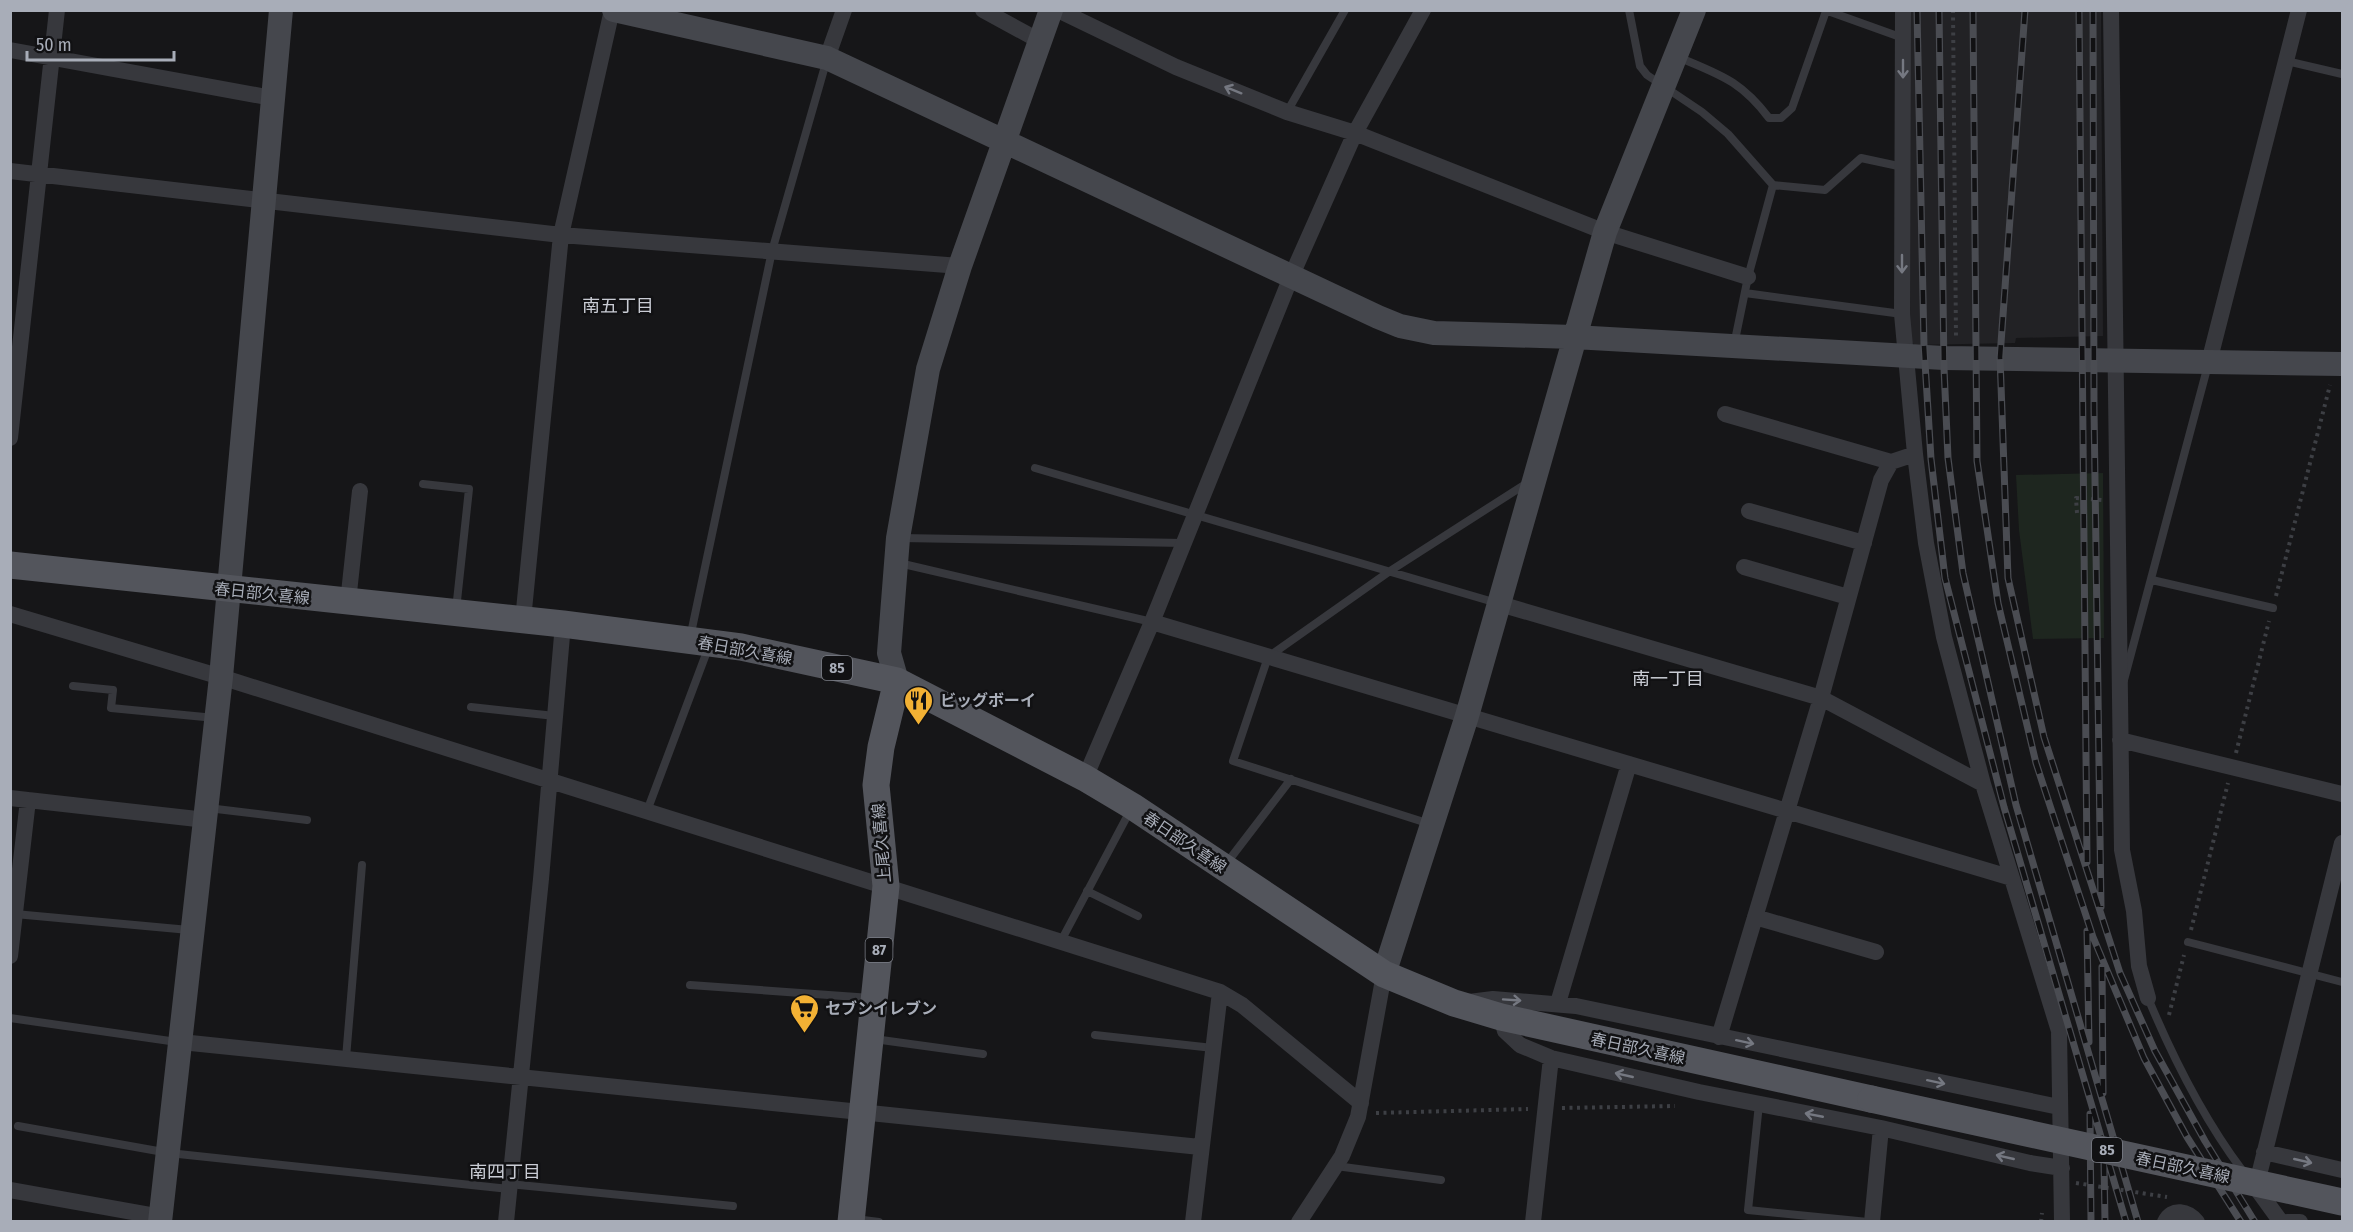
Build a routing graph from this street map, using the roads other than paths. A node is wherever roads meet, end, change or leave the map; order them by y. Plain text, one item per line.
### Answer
1 (57, 10) edge
2 (280, 10) edge
3 (613, 10) edge
4 (844, 10) edge
5 (983, 10) edge
6 (1051, 10) edge
7 (1058, 10) edge
8 (1346, 10) edge
9 (1424, 10) edge
10 (1629, 10) edge
11 (1694, 10) edge
12 (1903, 10) edge
13 (2111, 10) edge
14 (2299, 10) edge
15 (1826, 11) edge
16 (1903, 38) junction
17 (1038, 40) junction
18 (10, 50) edge
19 (1675, 55) junction
20 (53, 58) junction
21 (827, 58) junction
22 (2286, 61) junction
23 (2343, 75) edge
24 (1662, 84) junction
25 (272, 98) junction
26 (1287, 112) junction
27 (1355, 133) junction
28 (1003, 141) junction
29 (1903, 167) junction
30 (10, 171) edge
31 (39, 174) junction
32 (1773, 185) junction
33 (265, 200) junction
34 (1605, 232) junction
35 (561, 235) junction
36 (772, 251) junction
37 (960, 266) junction
38 (1291, 277) junction
39 (1747, 285) junction
40 (1902, 314) junction
41 (1574, 337) junction
42 (1734, 345) junction
43 (1905, 356) junction
44 (2117, 360) junction
45 (2209, 362) junction
46 (2336, 372) edge
47 (1725, 414) dead end
48 (10, 438) edge
49 (1915, 454) junction
50 (1891, 462) junction
51 (1035, 468) dead end
52 (1535, 478) junction
53 (423, 484) dead end
54 (360, 491) dead end
55 (1749, 511) dead end
56 (1195, 513) junction
57 (898, 537) junction
58 (1184, 543) junction
59 (1864, 543) junction
60 (896, 562) junction
61 (10, 565) edge
62 (1744, 567) dead end
63 (1390, 571) junction
64 (2152, 580) junction
65 (229, 589) junction
66 (1848, 597) junction
67 (348, 602) junction
68 (1500, 603) junction
69 (2273, 608) road end
70 (456, 613) junction
71 (10, 614) edge
72 (523, 620) junction
73 (1152, 622) junction
74 (563, 624) junction
75 (700, 642) junction
76 (1268, 657) junction
77 (221, 677) junction
78 (897, 681) junction
79 (73, 686) dead end
80 (2120, 689) junction
81 (1821, 698) junction
82 (471, 707) dead end
83 (555, 716) junction
84 (1467, 716) junction
85 (216, 718) junction
86 (2120, 740) junction
87 (1629, 764) junction
88 (1085, 778) junction
89 (1291, 779) junction
90 (549, 781) junction
91 (1983, 784) junction
92 (2343, 794) edge
93 (10, 798) edge
94 (28, 800) junction
95 (1132, 806) junction
96 (647, 811) junction
97 (1787, 811) junction
98 (206, 814) junction
99 (307, 820) dead end
100 (1431, 824) junction
101 (2343, 843) edge
102 (362, 865) dead end
103 (1224, 867) junction
104 (2012, 878) junction
105 (886, 886) junction
106 (1088, 891) junction
107 (15, 914) junction
108 (1138, 916) dead end
109 (1755, 917) junction
110 (193, 930) junction
111 (1061, 941) junction
112 (2188, 942) road end
113 (1876, 952) dead end
114 (10, 956) edge
115 (1384, 974) junction
116 (2309, 974) junction
117 (2343, 982) edge
118 (690, 985) dead end
119 (1220, 992) junction
120 (2148, 998) joint
121 (874, 999) junction
122 (1454, 1003) junction
123 (1557, 1003) junction
124 (1501, 1017) junction
125 (10, 1018) edge
126 (1095, 1035) dead end
127 (1719, 1037) junction
128 (870, 1038) junction
129 (181, 1042) junction
130 (1213, 1048) junction
131 (983, 1054) dead end
132 (346, 1058) junction
133 (1551, 1058) junction
134 (520, 1077) junction
135 (1361, 1103) junction
136 (1759, 1104) junction
137 (2059, 1107) junction
138 (862, 1113) junction
139 (18, 1126) dead end
140 (1881, 1128) junction
141 (1200, 1147) junction
142 (2264, 1152) junction
143 (169, 1154) junction
144 (1335, 1166) junction
145 (2062, 1168) junction
146 (2242, 1170) joint
147 (2343, 1170) edge
148 (1441, 1180) dead end
149 (509, 1187) junction
150 (2256, 1187) junction
151 (10, 1190) edge
152 (2343, 1202) edge
153 (733, 1206) dead end
154 (160, 1219) edge
155 (852, 1220) edge
156 (506, 1221) edge
157 (879, 1221) edge
158 (1192, 1221) edge
159 (1299, 1221) edge
160 (1533, 1221) edge
161 (1868, 1221) edge
162 (1872, 1221) edge
163 (2062, 1221) edge
164 (2165, 1221) edge
165 (2197, 1221) edge
166 (2281, 1221) edge
167 (2287, 1221) edge
168 (2300, 1221) edge

1 - 20 street
2 - 25 street
3 - 21 street
3 - 35 street
4 - 21 street
5 - 17 street
6 - 17 street
26 -> 7 street
8 - 26 lane
9 - 27 street
10 - 24 lane
11 - 19 street
12 - 16 street
13 - 44 street
14 - 22 street
15 - 16 lane
15 - 19 lane
16 -> 29 street
17 - 28 street
18 - 20 street
19 - 24 street
20 - 25 street
20 - 31 street
21 - 28 street
21 - 36 lane
22 - 23 lane
22 - 45 street
24 - 32 lane
24 - 34 street
25 - 33 street
26 - 27 street
27 - 34 street
27 - 38 street
28 - 37 street
28 - 38 street
29 - 32 lane
29 -> 40 street
30 - 31 street
31 - 33 street
31 - 48 street
32 - 39 lane
33 - 35 street
33 - 65 street
34 - 39 street
34 - 41 street
35 - 36 street
35 - 72 street
36 - 37 street
36 - 75 lane
37 - 57 street
38 - 41 street
38 - 56 street
39 - 40 lane
39 - 42 lane
40 - 43 street
41 - 42 street
41 - 52 street
42 - 43 street
43 - 44 street
43 - 49 street
44 - 45 street
44 - 80 street
45 - 46 street
45 - 64 lane
47 - 50 street
49 - 50 street
49 - 91 street
50 - 59 street
51 - 56 lane
52 - 63 lane
52 - 68 street
53 - 70 lane
54 - 67 street
55 - 59 street
56 - 58 street
56 - 63 lane
57 - 58 lane
57 - 60 street
58 - 73 street
59 - 66 street
60 - 73 lane
60 - 78 street
61 - 65 main road, 春日部久喜線 / 85
62 - 66 street
63 - 68 lane
63 - 76 lane
64 - 69 lane
64 - 80 lane
65 - 67 main road, 春日部久喜線 / 85
65 - 77 street
66 - 81 street
67 - 70 main road, 春日部久喜線 / 85
68 - 81 street
68 - 84 street
70 - 72 main road, 春日部久喜線 / 85
71 - 77 street
72 - 74 main road, 春日部久喜線 / 85
73 - 76 street
73 - 88 street
74 - 75 main road, 春日部久喜線 / 85
74 - 83 street
75 - 78 main road, 春日部久喜線 / 85
75 - 96 lane
76 - 84 street
76 - 89 lane
77 - 85 street
77 - 90 street
78 - 88 main road, 春日部久喜線 / 85
78 - 105 main road, 上尾久喜線 / 87
79 - 85 lane
80 - 86 street
81 - 91 street
81 - 97 street
82 - 83 lane
83 - 90 street
84 - 87 street
84 - 100 street
85 - 98 street
86 - 92 street
86 - 120 street
87 - 97 street
87 - 123 street
88 - 95 main road, 春日部久喜線 / 85
89 - 100 lane
89 - 103 lane
90 - 96 street
90 - 134 street
91 - 104 street
93 - 94 street
94 - 98 street
94 - 107 street
95 - 103 main road, 春日部久喜線 / 85
95 - 106 lane
96 - 105 street
97 - 104 street
97 - 109 street
98 - 99 lane
98 - 110 street
100 - 115 street
101 - 116 street
102 - 132 lane
103 - 115 main road, 春日部久喜線 / 85
104 - 137 street
105 - 111 street
105 - 121 main road, 上尾久喜線 / 87
106 - 108 lane
106 - 111 lane
107 - 110 lane
107 - 114 street
109 - 113 street
109 - 127 street
110 - 129 street
111 - 119 street
112 - 116 lane
115 - 122 main road, 春日部久喜線 / 85
115 - 135 street
116 - 117 lane
116 - 142 street
118 - 121 lane
119 - 130 street
119 - 135 street
120 - 146 lane
121 - 128 main road, 上尾久喜線 / 87
122 -> 123 street
122 - 124 main road, 春日部久喜線 / 85
123 - 127 street
124 - 133 street
124 - 152 main road, 春日部久喜線 / 85, bridge
125 - 129 lane
126 - 130 lane
127 -> 137 street
128 - 131 lane
128 - 138 main road, 上尾久喜線 / 87
129 - 132 street
129 - 143 street
130 - 141 street
132 - 134 street
136 -> 133 street
133 - 160 street
134 - 138 street
134 - 149 street
135 - 144 street
140 -> 136 street
136 - 161 lane
137 - 145 street
138 - 141 street
138 - 155 main road, 上尾久喜線 / 87
139 - 143 lane
145 -> 140 street
140 - 162 street
141 - 158 street
142 -> 147 street
142 - 150 street
143 - 149 lane
143 - 154 street
144 - 148 lane
144 - 159 street
145 - 163 street
146 - 150 street
149 - 153 lane
149 - 156 street
150 - 166 street
151 - 154 street
155 - 157 lane
164 - 165 street
167 - 168 street

